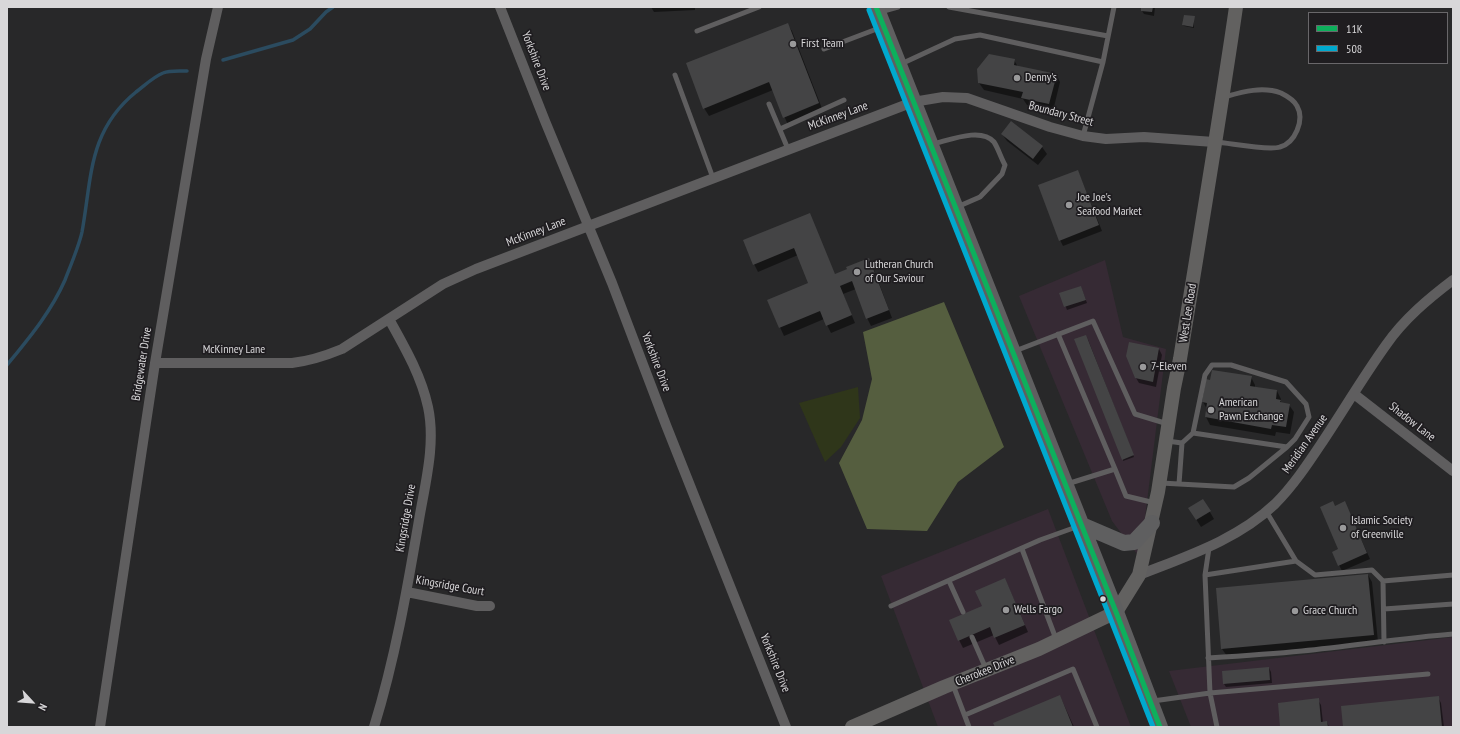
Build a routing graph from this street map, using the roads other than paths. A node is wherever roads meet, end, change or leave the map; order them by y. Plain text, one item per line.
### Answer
1 (218, 7) edge
2 (500, 7) edge
3 (760, 7) edge
4 (898, 7) edge
5 (949, 7) edge
6 (1114, 7) edge
7 (1236, 7) edge
8 (879, 15) edge
9 (697, 31) dead end
10 (1108, 36) junction
11 (824, 49) dead end
12 (1103, 62) junction
13 (898, 65) junction
14 (675, 75) dead end
15 (1222, 97) junction
16 (844, 100) dead end
17 (921, 101) junction
18 (770, 104) dead end
19 (780, 129) junction
20 (1083, 136) junction
21 (1214, 142) junction
22 (930, 145) junction
23 (788, 149) junction
24 (714, 178) junction
25 (955, 208) junction
26 (588, 226) junction
27 (1453, 280) edge
28 (389, 318) junction
29 (1058, 334) junction
30 (1013, 352) junction
31 (155, 363) junction
32 (1354, 394) junction
33 (1169, 424) junction
34 (1193, 433) junction
35 (1166, 441) junction
36 (1182, 443) junction
37 (1287, 446) junction
38 (1115, 469) junction
39 (1453, 471) edge
40 (1159, 483) junction
41 (1066, 484) junction
42 (1179, 484) junction
43 (1156, 504) junction
44 (1266, 511) junction
45 (1152, 523) junction
46 (1082, 525) junction
47 (1022, 548) junction
48 (1209, 548) junction
49 (1296, 561) junction
50 (1453, 574) edge
51 (1139, 575) junction
52 (1205, 575) junction
53 (949, 581) junction
54 (1383, 581) junction
55 (407, 592) junction
56 (1453, 604) edge
57 (490, 606) dead end
58 (891, 606) dead end
59 (1384, 609) junction
60 (963, 612) dead end
61 (1116, 612) junction
62 (1453, 634) edge
63 (972, 637) dead end
64 (1057, 640) junction
65 (1384, 642) junction
66 (1208, 658) junction
67 (986, 670) junction
68 (1428, 674) dead end
69 (952, 684) junction
70 (1210, 693) junction
71 (1150, 701) junction
72 (964, 715) junction
73 (100, 727) edge
74 (374, 727) edge
75 (786, 727) edge
76 (852, 727) edge
77 (969, 727) edge
78 (1097, 727) edge
79 (1160, 727) edge
80 (1217, 727) edge

1 - 31 street, Bridgewater Drive
2 - 26 street, Yorkshire Drive
3 - 9 lane
4 - 8 lane
5 - 10 lane
6 - 10 lane
7 - 15 street, West Lee Road
8 - 11 lane
8 - 13 main road
10 - 12 lane
12 - 13 lane
12 - 20 lane
13 - 17 main road
14 - 24 lane
15 - 21 street, West Lee Road
15 - 21 lane
16 - 19 lane
17 - 20 street, Boundary Street
17 - 22 main road
17 - 23 street, McKinney Lane
18 - 19 lane
19 - 23 lane
20 - 21 street, Boundary Street
21 - 33 street, West Lee Road
22 - 25 main road
22 - 25 lane
23 - 24 street, McKinney Lane
24 - 26 street, McKinney Lane
25 - 30 main road
26 - 28 street, McKinney Lane
26 - 75 street, Yorkshire Drive
27 - 32 street, Meridian Avenue
28 - 31 street, McKinney Lane
28 - 55 street, Kingsridge Drive
29 - 30 lane
29 - 33 lane
29 - 38 lane
30 - 41 main road
31 - 73 street, Bridgewater Drive
32 - 39 street, Shadow Lane
32 - 44 street, Meridian Avenue
33 - 35 street, West Lee Road
34 - 36 lane
34 - 37 lane
34 - 37 lane
35 - 36 lane
35 - 40 street, West Lee Road
36 - 42 lane
37 - 42 lane
38 - 41 lane
38 - 43 lane
40 - 42 lane
40 - 43 street, West Lee Road
41 - 46 main road
43 - 45 street, West Lee Road
44 - 48 street, Meridian Avenue
44 - 49 lane
45 - 46 main road
45 - 51 street, West Lee Road
46 - 47 lane
46 - 61 main road
47 - 53 lane
47 - 64 lane
48 - 51 street, Meridian Avenue
48 - 52 lane
49 - 52 lane
49 - 54 lane
50 - 54 lane
51 - 61 street, West Lee Road
52 - 66 lane
53 - 58 lane
53 - 60 lane
54 - 59 lane
55 - 57 street, Kingsridge Court
55 - 74 street, Kingsridge Drive
56 - 59 lane
59 - 65 lane
61 - 64 street, Cherokee Drive
61 - 71 main road
62 - 65 lane
63 - 67 lane
64 - 67 street, Cherokee Drive
65 - 66 lane
66 - 70 lane
67 - 69 street, Cherokee Drive
68 - 70 lane
69 - 72 lane
69 - 76 street, Cherokee Drive
70 - 71 lane
70 - 80 lane
71 - 79 main road
72 - 77 lane
72 - 78 lane

